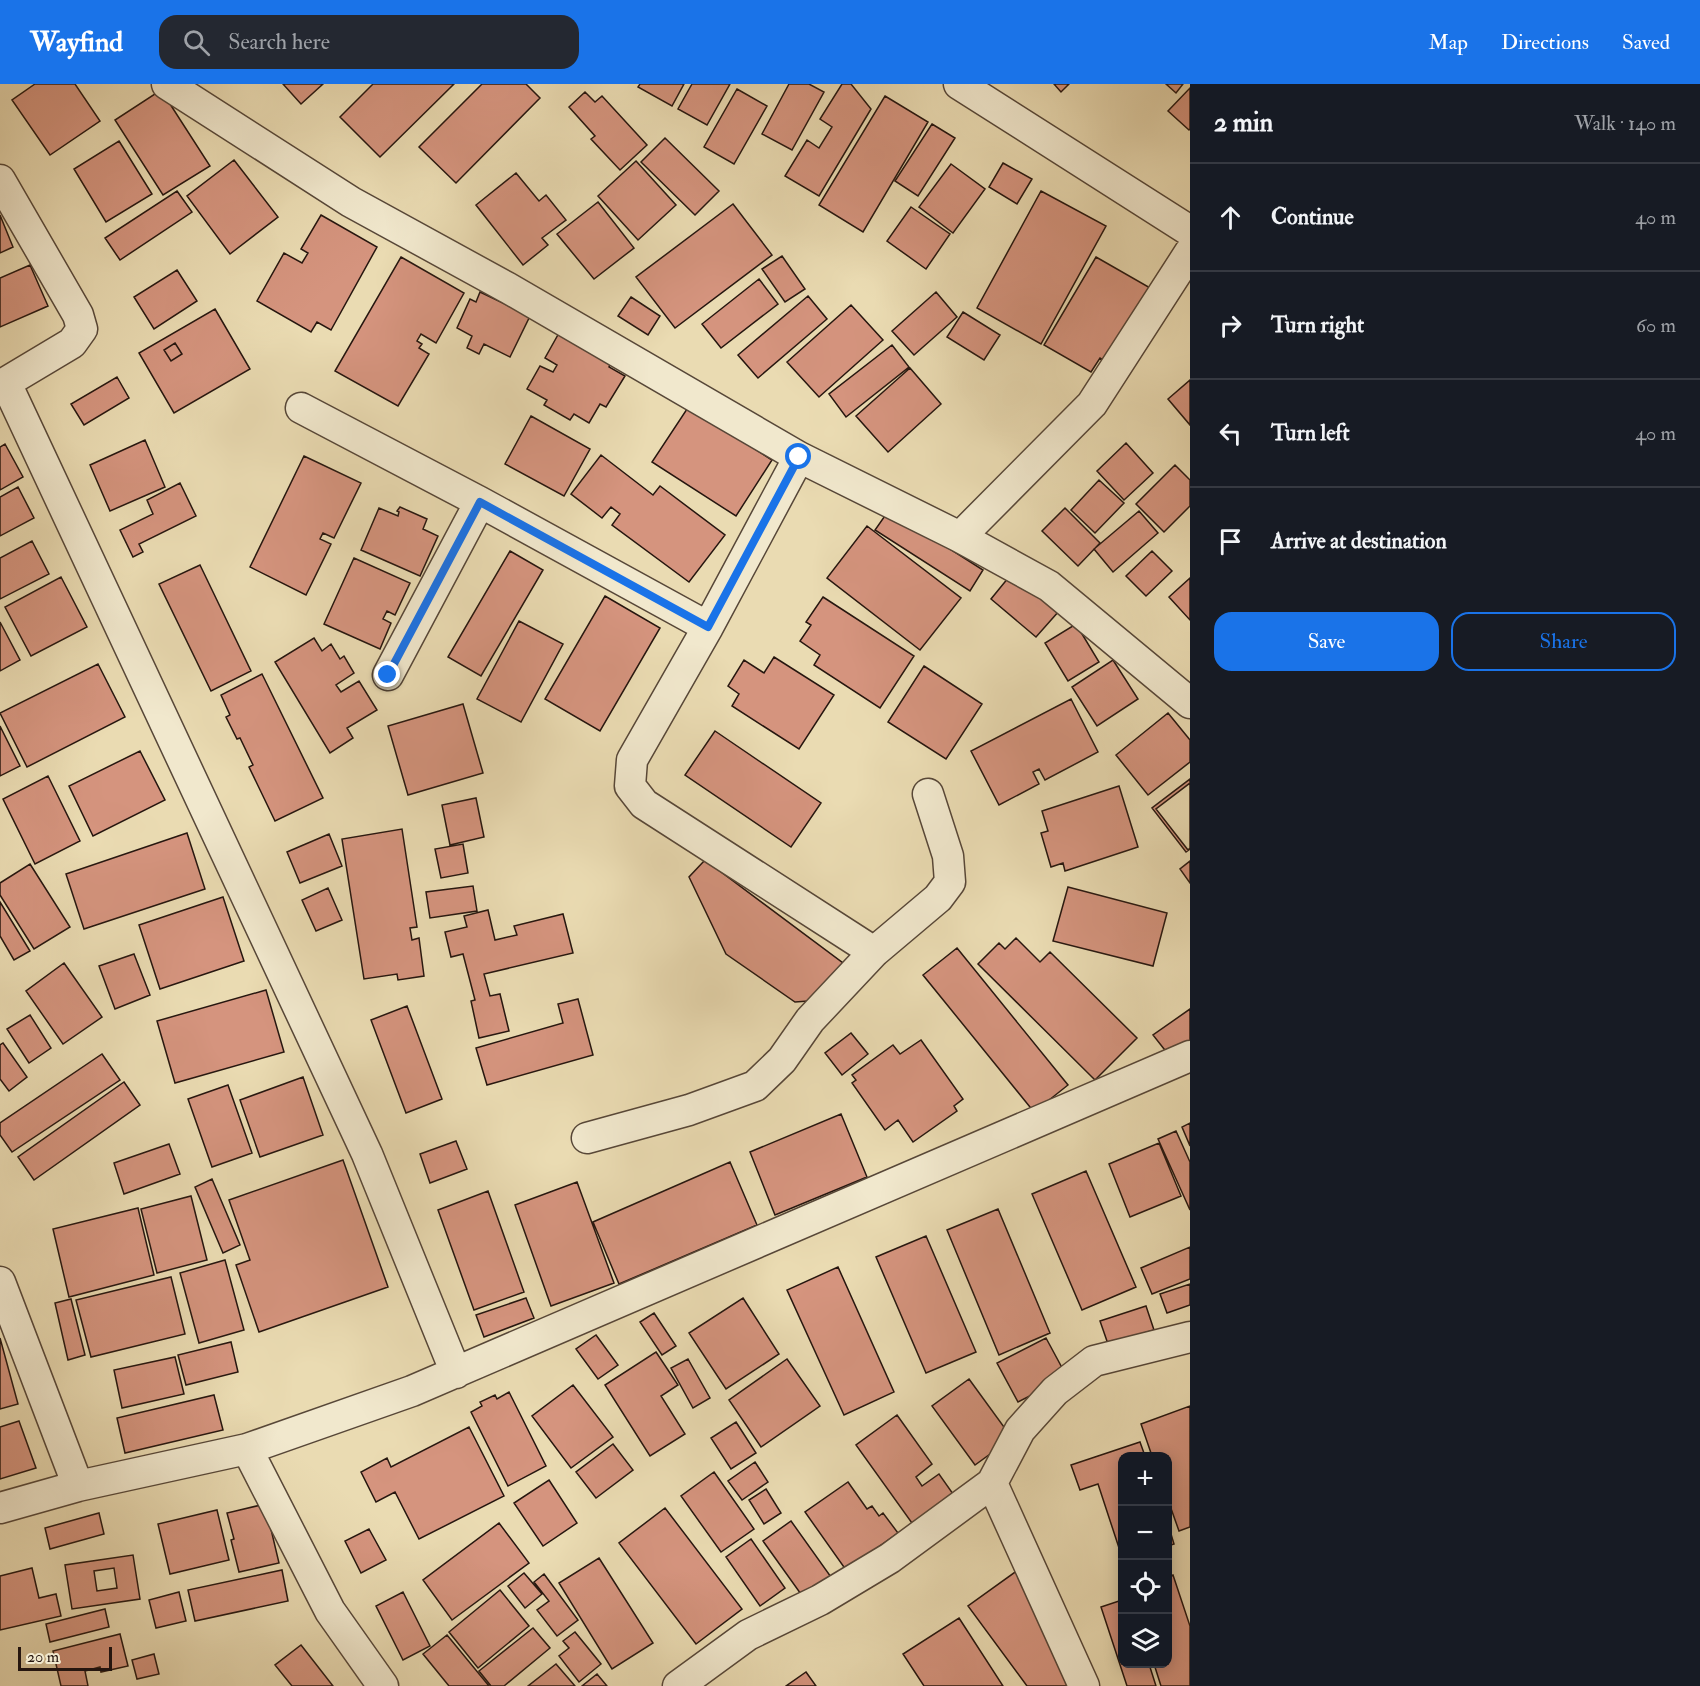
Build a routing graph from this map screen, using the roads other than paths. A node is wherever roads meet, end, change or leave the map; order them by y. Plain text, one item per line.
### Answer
1 (167, 84) edge
2 (958, 84) edge
3 (0, 180) edge
4 (1190, 231) edge
5 (1190, 252) edge
6 (3, 385) edge
7 (301, 408) dead end
8 (799, 457) junction
9 (480, 502) junction
10 (960, 537) junction
11 (708, 627) junction
12 (388, 675) dead end
13 (1190, 703) edge
14 (927, 794) dead end
15 (874, 952) junction
16 (1190, 1056) edge
17 (587, 1138) dead end
18 (0, 1282) edge
19 (1190, 1337) edge
20 (456, 1373) junction
21 (247, 1449) junction
22 (992, 1483) junction
23 (78, 1486) junction
24 (0, 1508) edge
25 (383, 1686) edge
26 (678, 1686) edge
27 (1084, 1686) edge

1 - 8 street
2 - 4 street
3 - 6 street
5 - 10 street
6 - 20 street
7 - 9 street
8 - 10 street
8 - 11 street
9 - 11 street
9 - 12 street
10 - 13 street
11 - 15 street
14 - 15 street
15 - 17 street
16 - 20 street
18 - 23 street
19 - 22 street
20 - 21 street
21 - 23 street
21 - 25 street
22 - 26 street
22 - 27 street
23 - 24 street

